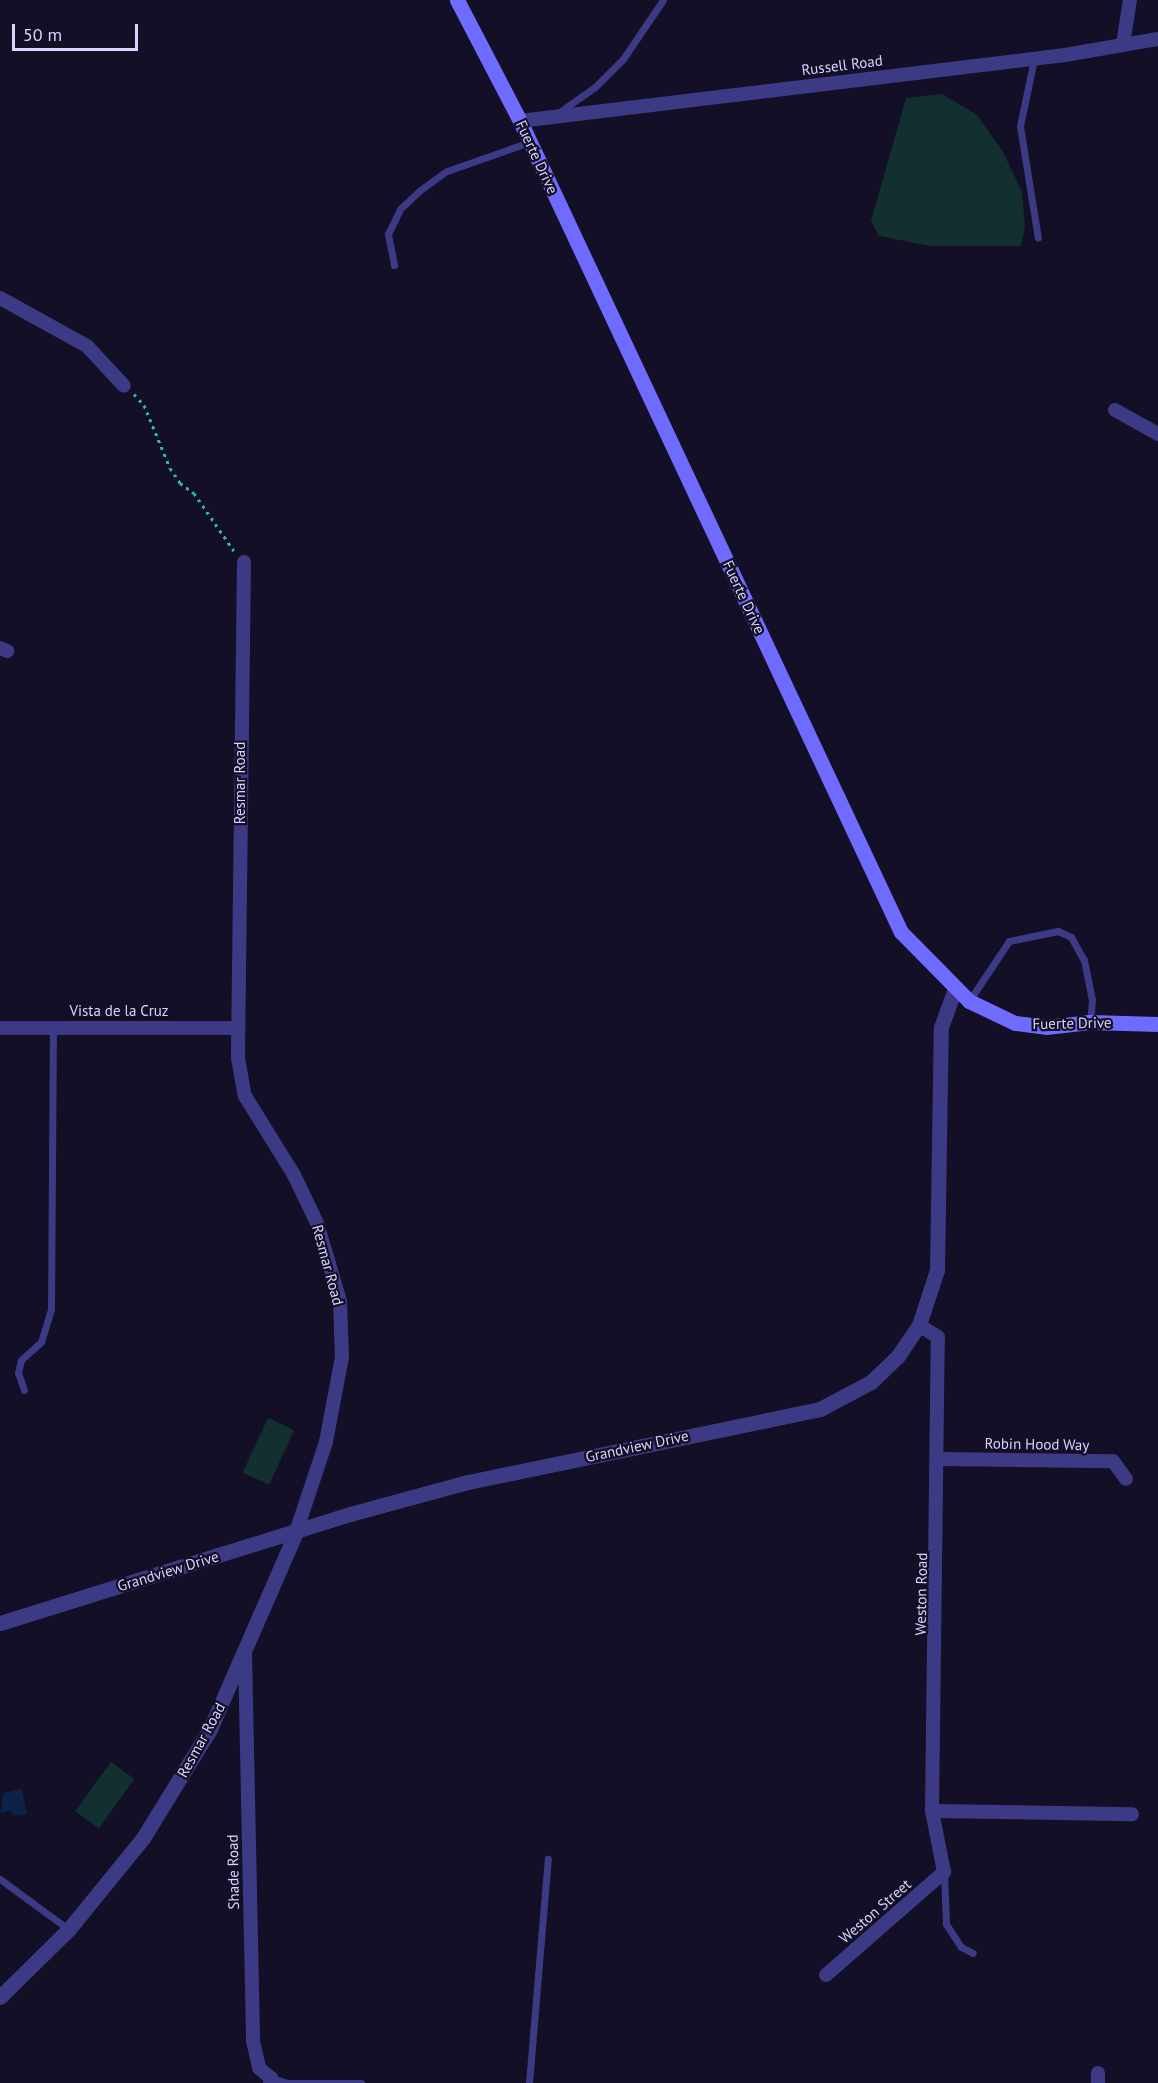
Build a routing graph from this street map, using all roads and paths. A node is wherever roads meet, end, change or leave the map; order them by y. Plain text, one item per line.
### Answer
1 (457, 0) edge
2 (663, 0) edge
3 (1130, 0) edge
4 (1154, 37) edge
5 (1123, 44) junction
6 (1034, 59) junction
7 (554, 117) junction
8 (520, 121) junction
9 (530, 142) junction
10 (1038, 238) dead end
11 (394, 265) dead end
12 (0, 298) edge
13 (124, 386) joint
14 (1116, 410) dead end
15 (1158, 434) edge
16 (244, 562) joint
17 (955, 989) junction
18 (969, 1001) junction
19 (1090, 1022) junction
20 (1158, 1024) edge
21 (0, 1028) edge
22 (53, 1028) junction
23 (238, 1028) junction
24 (919, 1324) junction
25 (24, 1390) dead end
26 (939, 1459) junction
27 (1126, 1479) dead end
28 (296, 1532) junction
29 (0, 1623) edge
30 (245, 1654) junction
31 (932, 1811) junction
32 (1132, 1814) dead end
33 (548, 1859) dead end
34 (945, 1872) junction
35 (0, 1879) edge
36 (69, 1929) junction
37 (973, 1953) dead end
38 (826, 1975) dead end
39 (0, 1997) edge
40 (271, 2080) edge
41 (361, 2083) edge
42 (529, 2083) edge

1 - 8 main road, Fuerte Drive
2 - 7 lane
3 - 5 street
4 - 5 street, Russell Road
5 - 6 street, Russell Road
6 - 7 street, Russell Road
6 - 10 lane
7 - 8 street, Russell Road
8 - 9 main road, Fuerte Drive
9 - 11 lane
9 - 17 main road, Fuerte Drive
12 - 13 street
13 - 16 path
14 - 15 street
16 - 23 street, Resmar Road
17 - 18 main road, Fuerte Drive
17 - 24 street, Grandview Drive
18 - 19 main road, Fuerte Drive
18 - 19 lane
19 - 20 main road, Fuerte Drive
21 - 22 street, Vista de la Cruz
22 - 23 street, Vista de la Cruz
22 - 25 lane
23 - 28 street, Resmar Road
24 - 26 street, Weston Road
24 - 28 street, Grandview Drive
26 - 27 street, Robin Hood Way
26 - 31 street, Weston Road
28 - 29 street, Grandview Drive
28 - 30 street, Resmar Road
30 - 36 street, Resmar Road
30 - 40 street, Shade Road
31 - 32 street
31 - 34 street, Weston Road
33 - 42 lane
34 - 37 lane
34 - 38 street, Weston Street
35 - 36 lane
36 - 39 street, Resmar Road
40 - 41 lane

